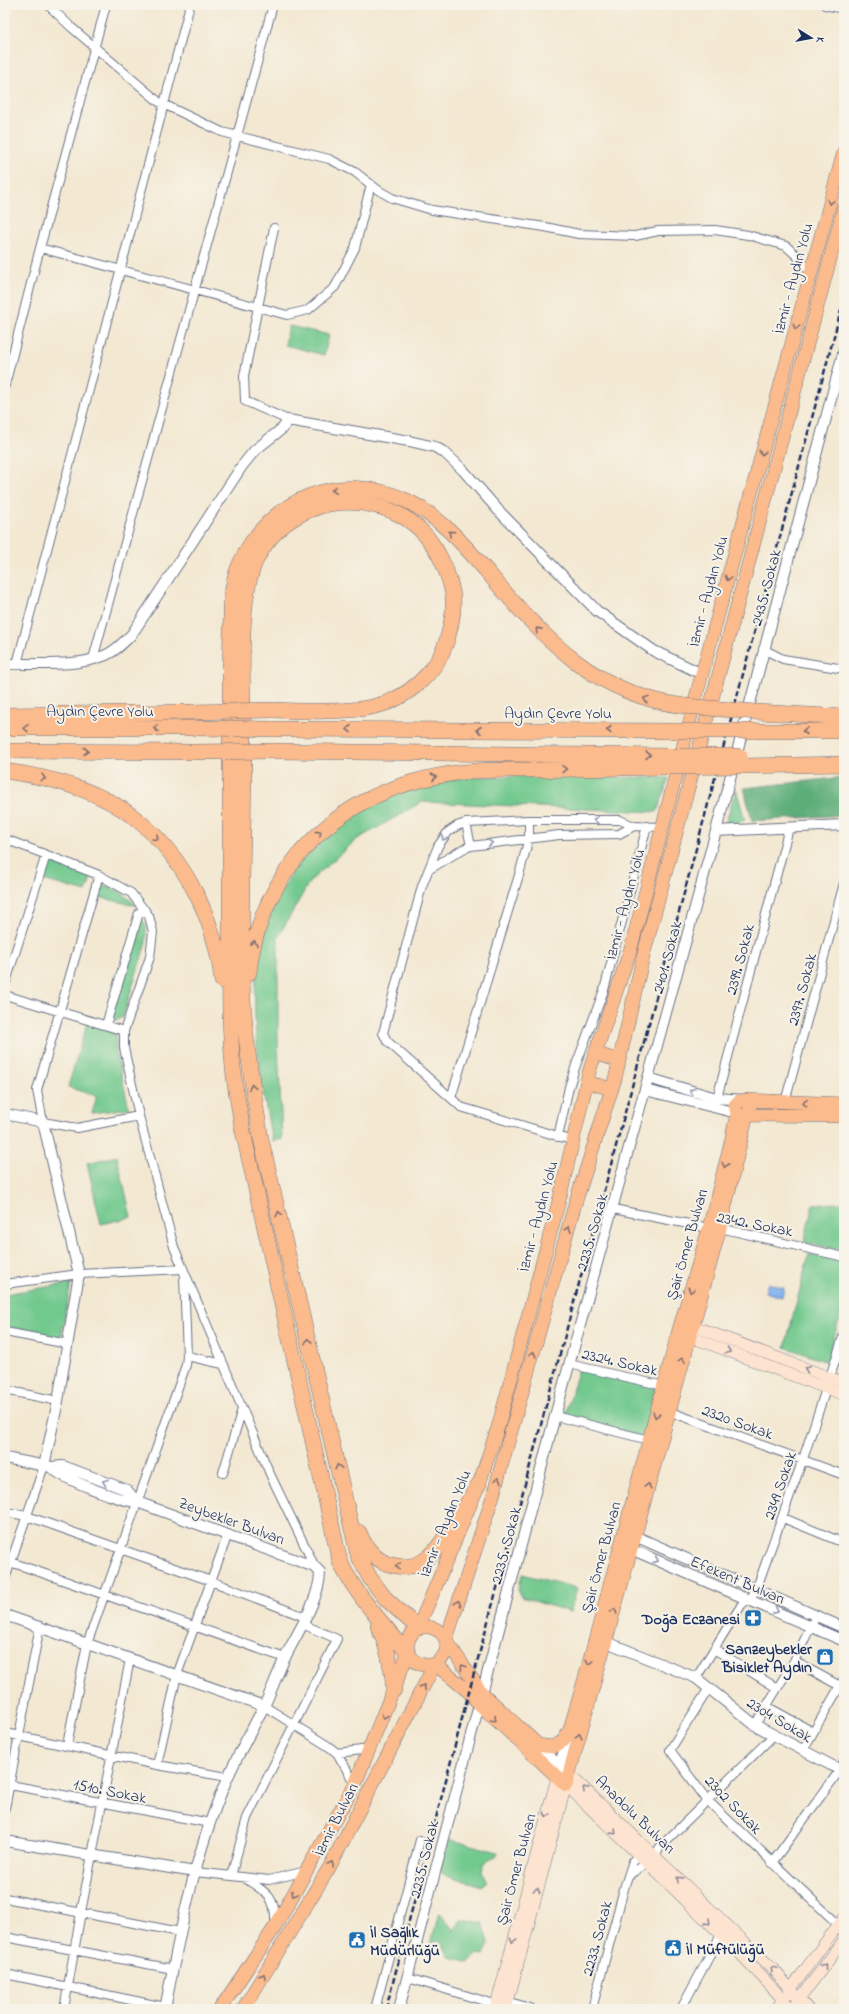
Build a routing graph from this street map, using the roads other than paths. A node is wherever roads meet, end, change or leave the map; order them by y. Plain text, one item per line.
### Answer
1 (48, 5) edge
2 (106, 5) edge
3 (190, 5) edge
4 (273, 5) edge
5 (825, 5) edge
6 (844, 9) edge
7 (94, 48) junction
8 (164, 105) junction
9 (238, 136) junction
10 (844, 151) edge
11 (371, 184) junction
12 (844, 207) edge
13 (274, 228) dead end
14 (40, 248) junction
15 (119, 270) junction
16 (811, 273) junction
17 (195, 291) junction
18 (258, 306) junction
19 (844, 350) edge
20 (5, 385) edge
21 (288, 420) junction
22 (763, 649) junction
23 (93, 659) junction
24 (5, 664) edge
25 (17, 664) junction
26 (844, 669) edge
27 (702, 674) junction
28 (5, 715) edge
29 (844, 717) edge
30 (5, 728) edge
31 (844, 731) edge
32 (5, 751) edge
33 (844, 754) edge
34 (669, 761) junction
35 (745, 761) junction
36 (844, 764) edge
37 (5, 771) edge
38 (529, 820) junction
39 (466, 823) junction
40 (844, 825) edge
41 (634, 826) junction
42 (647, 826) junction
43 (663, 827) junction
44 (789, 828) junction
45 (716, 831) junction
46 (5, 838) edge
47 (529, 838) junction
48 (471, 846) junction
49 (46, 855) junction
50 (429, 869) junction
51 (100, 875) junction
52 (844, 883) edge
53 (145, 910) junction
54 (5, 985) edge
55 (5, 995) edge
56 (59, 1012) junction
57 (245, 1024) junction
58 (106, 1025) junction
59 (124, 1031) junction
60 (595, 1053) junction
61 (619, 1061) junction
62 (234, 1076) junction
63 (648, 1078) junction
64 (587, 1082) junction
65 (612, 1089) junction
66 (645, 1090) junction
67 (451, 1098) junction
68 (717, 1098) junction
69 (744, 1100) junction
70 (785, 1102) junction
71 (844, 1104) edge
72 (5, 1114) edge
73 (742, 1114) junction
74 (139, 1116) junction
75 (844, 1116) edge
76 (43, 1122) junction
77 (558, 1137) junction
78 (574, 1141) junction
79 (613, 1209) junction
80 (714, 1228) junction
81 (844, 1256) edge
82 (183, 1269) junction
83 (79, 1274) junction
84 (5, 1284) edge
85 (685, 1329) junction
86 (5, 1332) edge
87 (844, 1334) edge
88 (68, 1344) junction
89 (187, 1356) junction
90 (223, 1364) junction
91 (569, 1364) junction
92 (829, 1383) junction
93 (844, 1383) edge
94 (664, 1386) junction
95 (5, 1390) edge
96 (844, 1395) edge
97 (58, 1401) junction
98 (242, 1409) junction
99 (668, 1411) junction
100 (555, 1416) junction
101 (649, 1440) junction
102 (5, 1458) edge
103 (803, 1460) junction
104 (47, 1467) junction
105 (223, 1473) dead end
106 (844, 1475) edge
107 (479, 1484) junction
108 (137, 1502) junction
109 (346, 1506) junction
110 (5, 1512) edge
111 (27, 1516) junction
112 (782, 1518) junction
113 (630, 1533) junction
114 (228, 1534) junction
115 (844, 1543) edge
116 (625, 1547) junction
117 (121, 1550) junction
118 (8, 1561) edge
119 (315, 1567) junction
120 (5, 1579) edge
121 (211, 1581) junction
122 (756, 1590) junction
123 (104, 1595) junction
124 (750, 1599) junction
125 (363, 1601) junction
126 (5, 1614) edge
127 (816, 1616) junction
128 (304, 1620) junction
129 (40, 1626) junction
130 (811, 1627) junction
131 (194, 1628) junction
132 (418, 1628) junction
133 (844, 1628) edge
134 (601, 1639) junction
135 (446, 1640) junction
136 (844, 1641) edge
137 (87, 1644) junction
138 (714, 1649) junction
139 (408, 1653) junction
140 (285, 1658) junction
141 (130, 1659) junction
142 (794, 1661) junction
143 (435, 1664) junction
144 (177, 1675) junction
145 (696, 1678) junction
146 (842, 1683) edge
147 (709, 1688) junction
148 (777, 1688) junction
149 (394, 1690) junction
150 (480, 1698) junction
151 (264, 1706) junction
152 (766, 1706) junction
153 (294, 1725) junction
154 (755, 1725) junction
155 (569, 1732) junction
156 (813, 1732) junction
157 (5, 1733) edge
158 (774, 1735) junction
159 (18, 1736) junction
160 (67, 1745) junction
161 (538, 1745) junction
162 (370, 1749) junction
163 (803, 1750) junction
164 (337, 1753) junction
165 (112, 1756) junction
166 (157, 1765) junction
167 (843, 1768) edge
168 (563, 1776) junction
169 (228, 1777) junction
170 (7, 1784) edge
171 (355, 1784) junction
172 (707, 1800) junction
173 (103, 1803) junction
174 (586, 1805) junction
175 (5, 1808) edge
176 (558, 1814) junction
177 (210, 1824) junction
178 (420, 1840) dead end
179 (5, 1841) edge
180 (642, 1851) junction
181 (654, 1855) junction
182 (93, 1856) junction
183 (772, 1862) junction
184 (306, 1871) junction
185 (195, 1872) junction
186 (629, 1875) junction
187 (231, 1876) junction
188 (245, 1879) junction
189 (5, 1898) edge
190 (80, 1912) junction
191 (842, 1923) edge
192 (275, 1927) junction
193 (724, 1930) junction
194 (180, 1932) junction
195 (5, 1937) edge
196 (844, 1940) edge
197 (74, 1949) junction
198 (173, 1969) junction
199 (5, 1974) edge
200 (408, 1978) junction
201 (68, 1986) junction
202 (790, 1988) junction
203 (799, 1999) junction
204 (779, 2004) edge
205 (501, 2005) edge
206 (165, 2008) edge
207 (64, 2009) edge
208 (220, 2009) edge
209 (243, 2009) edge
210 (375, 2009) edge
211 (399, 2009) edge
212 (532, 2009) edge
213 (592, 2009) edge
214 (681, 2009) edge
215 (792, 2009) edge
216 (808, 2009) edge

1 - 7 street
2 - 7 street
3 - 8 street
4 - 9 street
5 - 6 street
7 - 8 street
7 - 14 street
8 - 9 street
8 - 15 street
9 - 11 street
9 - 17 street
10 -> 16 main road, İzmir - Aydın Yolu
11 - 16 street
11 - 18 street
12 - 61 main road, İzmir - Aydın Yolu
13 - 18 street
14 - 15 street
14 - 20 street
15 - 17 street
15 - 25 street
16 -> 27 main road, İzmir - Aydın Yolu
17 - 18 street
17 - 23 street
18 - 21 street
19 - 22 street, 2435. Sokak
21 - 23 street
21 - 27 street
22 - 26 street
22 - 45 street, 2435. Sokak
23 - 25 street
24 - 25 street
27 - 43 main road, İzmir - Aydın Yolu
28 - 57 highway, bridge
29 -> 62 highway, bridge
31 -> 30 highway, Aydın Çevre Yolu, bridge
32 -> 34 highway, bridge
33 - 35 highway
34 - 35 highway, bridge
57 -> 34 highway
35 - 36 highway
37 -> 62 highway
38 - 39 street
41 -> 38 street
38 - 47 street
39 - 48 street
39 -> 50 street
40 - 44 street
41 - 42 street
41 - 47 street
42 - 43 street
42 - 77 street
43 - 60 main road, İzmir - Aydın Yolu
44 - 45 street
44 - 68 street, 2399. Sokak
45 - 63 street, 2401. Sokak
46 - 49 street
48 -> 47 street
47 - 67 street
48 - 50 street
49 - 51 street
49 - 54 street
50 - 67 street
51 - 53 street
51 - 56 street
52 - 70 street, 2397. Sokak
53 - 58 street
53 - 59 street
55 - 56 street
56 - 58 street
56 - 76 street
109 -> 57 highway
58 - 59 street
59 - 74 street
60 - 61 main road
60 - 64 main road, İzmir - Aydın Yolu
61 - 65 main road, İzmir - Aydın Yolu
62 - 125 highway
63 - 66 street, 2401. Sokak
68 -> 63 street
64 - 65 main road
64 - 78 main road, İzmir - Aydın Yolu
135 -> 65 main road, İzmir - Aydın Yolu
66 - 73 street
66 - 79 street, 2235. Sokak
67 - 77 street
68 - 69 street
69 - 70 main road
69 - 73 main road, Şair Ömer Bulvarı
71 -> 70 main road
72 - 76 street
73 - 75 main road
73 - 80 main road, Şair Ömer Bulvarı
74 - 76 street
74 - 82 street
76 - 83 street
77 - 78 street
78 - 107 main road, İzmir - Aydın Yolu
79 - 80 street, 2342. Sokak
79 - 91 street, 2235. Sokak
80 - 81 street, 2342. Sokak
80 - 85 main road, Şair Ömer Bulvarı
82 - 83 street
82 - 89 street
82 - 90 street
83 - 84 street
83 - 88 street
85 - 92 main road
85 - 94 main road, Şair Ömer Bulvarı
99 -> 85 main road, Şair Ömer Bulvarı
86 - 88 street
87 - 92 street, 2349 Sokak
88 - 97 street
89 - 90 street
89 - 108 street
90 - 98 street
91 - 94 street, 2324. Sokak
91 - 100 street, 2235. Sokak
92 - 93 main road
92 - 96 main road
92 - 103 street, 2349 Sokak
94 -> 101 main road, Şair Ömer Bulvarı
95 - 97 street
97 - 104 street
98 - 105 street
98 - 119 street
99 - 103 street, 2320 Sokak
113 -> 99 main road, Şair Ömer Bulvarı
100 - 101 street
100 - 150 street, 2235. Sokak
101 - 113 main road, Şair Ömer Bulvarı
102 - 104 street, Zeybekler Bulvarı
103 - 106 street, 2320 Sokak
103 - 112 street, 2349 Sokak
104 - 108 street, Zeybekler Bulvarı
104 - 111 street
107 -> 109 highway
107 - 132 main road, İzmir - Aydın Yolu
108 - 114 street, Zeybekler Bulvarı
108 - 117 street
109 - 132 highway
110 - 111 street
111 - 117 street
111 - 118 street
112 - 115 street
112 - 122 street, 2349 Sokak
113 - 116 main road, Şair Ömer Bulvarı
113 - 122 street, Efekent Bulvarı
114 - 119 street, Zeybekler Bulvarı
114 - 121 street
116 -> 124 street, Efekent Bulvarı
116 - 134 main road, Şair Ömer Bulvarı
117 - 121 street
117 - 123 street
118 - 120 street
118 - 123 street
119 - 128 street
121 - 128 street
121 - 131 street
122 - 124 street, 2349 Sokak
122 - 127 street, Efekent Bulvarı
123 - 131 street
123 - 137 street
124 -> 130 street, Efekent Bulvarı
124 - 138 street, 2349 Sokak
125 - 139 highway
125 - 149 highway
126 - 129 street
127 - 130 street
127 - 133 street, Efekent Bulvarı
128 - 140 street
128 - 153 street
129 - 137 street
129 - 159 street
130 - 136 street, Efekent Bulvarı
130 - 142 street
131 - 140 street
131 - 144 street
132 - 135 main road
132 - 139 main road, İzmir - Aydın Yolu
134 - 145 street, 2304 Sokak
134 -> 155 main road, Şair Ömer Bulvarı
168 -> 134 main road, Şair Ömer Bulvarı
135 - 143 main road, İzmir Bulvarı
150 -> 135 main road, Anadolu Bulvarı
137 - 141 street
137 - 160 street
138 - 145 street, 2349 Sokak
138 - 148 street
139 - 143 main road
139 - 149 main road, İzmir Bulvarı
140 - 151 street
141 - 144 street
141 - 165 street
142 - 146 street
142 - 148 street
143 - 150 main road, Anadolu Bulvarı
209 -> 143 main road, İzmir Bulvarı
144 - 151 street
144 - 166 street
145 - 147 street, 2304 Sokak
146 - 156 street
147 - 154 street, 2304 Sokak
147 - 172 street, 2302 Sokak
148 - 152 street
149 -> 162 main road, İzmir Bulvarı
150 - 161 main road, Anadolu Bulvarı
150 -> 168 main road, Anadolu Bulvarı
150 - 200 street, 2235. Sokak
151 - 153 street
151 - 169 street
152 - 154 street
152 - 156 street
153 - 164 street
153 - 187 street
154 - 158 street, 2304 Sokak
155 - 161 main road
155 - 168 street, Şair Ömer Bulvarı
156 - 163 street
157 - 159 street
158 - 163 street, 2304 Sokak
158 - 172 street
159 - 160 street
159 - 170 street
160 - 165 street
161 - 168 street, Anadolu Bulvarı
162 - 164 street
162 - 171 main road, İzmir Bulvarı
163 - 167 street, 2304 Sokak
164 - 171 street
165 - 166 street
165 - 173 street
166 - 169 street
167 - 183 street
168 - 174 main road, Anadolu Bulvarı
168 - 176 main road, Şair Ömer Bulvarı
180 -> 168 main road, Anadolu Bulvarı
168 -> 205 main road, Şair Ömer Bulvarı
169 - 177 street
170 - 173 street, 1510. Sokak
170 - 175 street
171 - 184 main road, İzmir Bulvarı
172 - 181 street
172 - 183 street, 2302 Sokak
173 - 177 street, 1510. Sokak
173 - 182 street
174 - 176 main road
174 -> 180 main road, Anadolu Bulvarı
205 -> 176 main road, Şair Ömer Bulvarı
177 - 185 street
178 - 210 street
179 - 182 street
180 - 181 main road, Anadolu Bulvarı
180 - 186 street, 2233. Sokak
181 - 186 street
181 - 193 main road, Anadolu Bulvarı
182 - 185 street
182 - 190 street
183 - 191 street, 2302 Sokak
184 - 188 street
184 -> 192 main road, İzmir Bulvarı
185 - 187 street
185 - 194 street
186 - 213 street, 2233. Sokak
187 - 188 street
188 - 192 street
189 - 190 street
190 - 194 street
190 - 197 street
191 - 202 main road
192 - 208 main road, İzmir Bulvarı
202 -> 193 main road, Anadolu Bulvarı
193 - 204 main road, Anadolu Bulvarı
193 - 214 street
194 - 198 street
195 - 197 street
203 -> 196 main road
197 - 198 street
197 - 201 street
198 - 206 street
199 - 201 street
200 - 205 street
200 - 211 street, 2235. Sokak
201 - 206 street
201 - 207 street
202 - 203 main road, Anadolu Bulvarı
202 - 204 main road
203 - 215 main road
203 - 216 main road, Anadolu Bulvarı
204 - 215 main road, Anadolu Bulvarı
205 - 212 street

